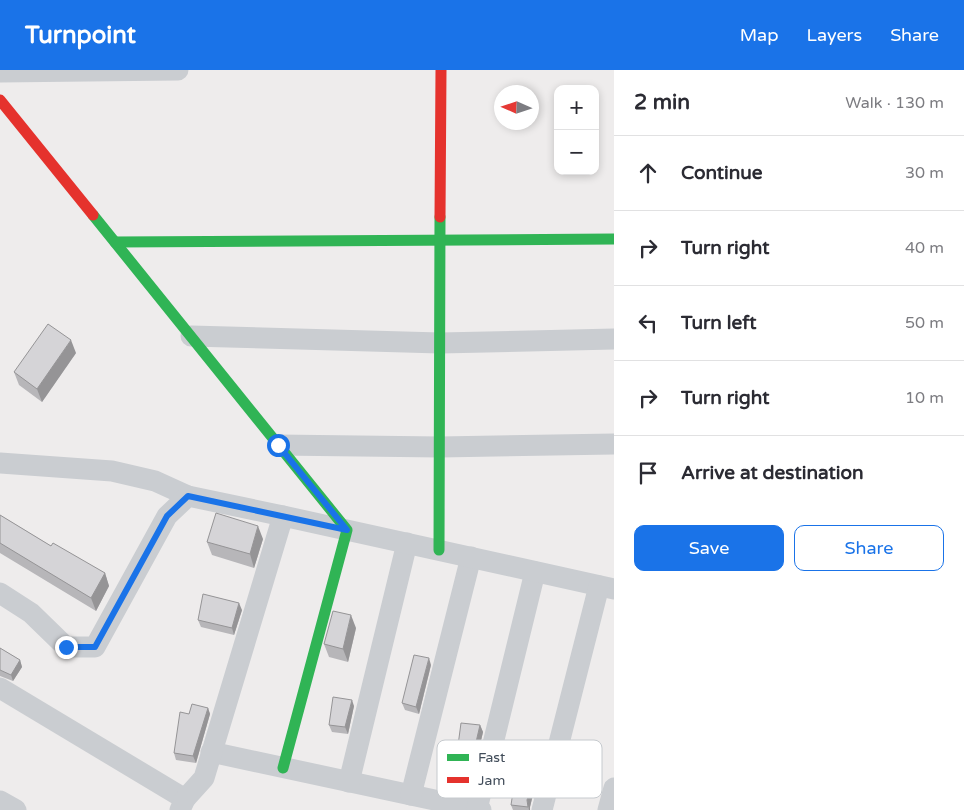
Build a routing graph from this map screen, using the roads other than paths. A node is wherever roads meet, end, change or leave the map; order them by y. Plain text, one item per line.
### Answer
1 (178, 70) edge
2 (441, 70) edge
3 (0, 72) edge
4 (0, 100) edge
5 (614, 239) edge
6 (440, 240) junction
7 (115, 242) junction
8 (192, 336) junction
9 (614, 340) edge
10 (440, 343) junction
11 (614, 444) edge
12 (278, 445) junction
13 (440, 447) junction
14 (0, 463) edge
15 (188, 496) junction
16 (283, 516) junction
17 (347, 530) junction
18 (407, 543) junction
19 (439, 550) junction
20 (471, 557) junction
21 (535, 572) junction
22 (606, 588) edge
23 (0, 593) edge
24 (0, 688) edge
25 (495, 740) edge
26 (562, 740) edge
27 (211, 752) junction
28 (283, 768) junction
29 (349, 782) junction
30 (614, 788) edge
31 (411, 795) junction
32 (0, 801) edge
33 (183, 804) edge
34 (16, 810) edge
35 (479, 810) edge
36 (608, 810) edge

1 - 3 street
2 - 6 street
4 - 7 street
5 - 6 street
6 - 7 street
6 - 10 street
7 - 8 street
8 - 10 street
8 - 12 street
9 - 10 street
10 - 13 street
11 - 13 street
12 - 13 street
12 - 17 street
13 - 19 street
14 - 15 street
15 - 16 street
15 - 23 street
16 - 17 street
16 - 27 street
17 - 18 street
17 - 28 street
18 - 19 street
18 - 29 street
19 - 20 street
20 - 21 street
20 - 31 street
21 - 22 street
21 - 25 street
22 - 26 street
24 - 33 street
27 - 28 street
27 - 33 street
28 - 29 street
29 - 31 street
30 - 36 street
31 - 35 street
32 - 34 street

